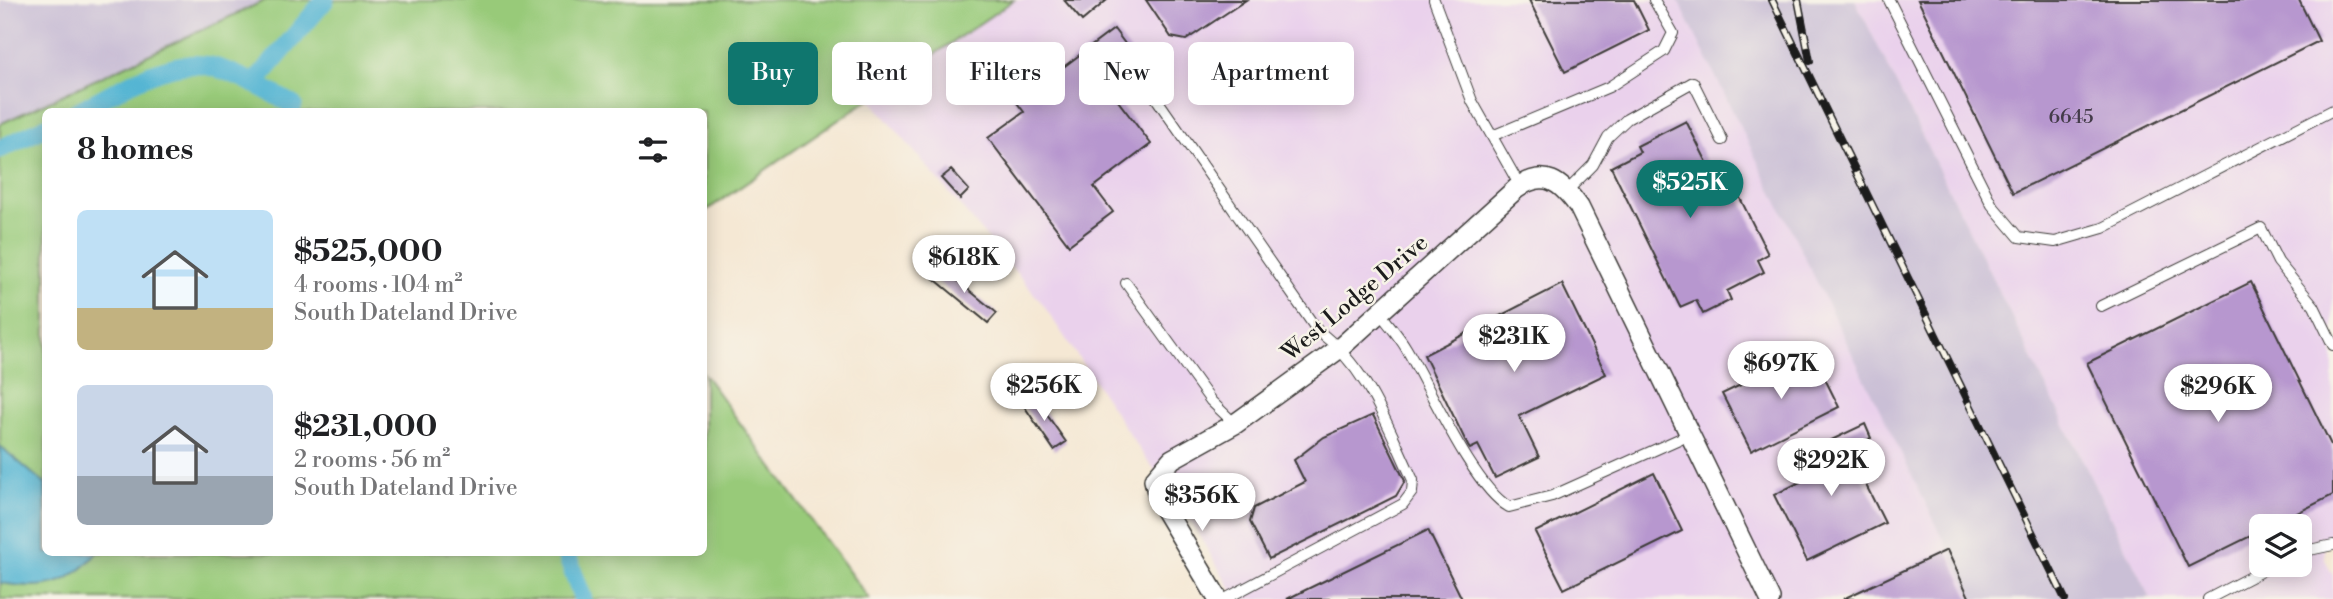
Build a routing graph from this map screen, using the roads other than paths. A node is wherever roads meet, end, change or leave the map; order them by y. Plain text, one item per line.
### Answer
1 (1434, 0) edge
2 (1654, 0) edge
3 (1889, 0) edge
4 (1161, 105) edge
5 (2333, 110) edge
6 (1492, 136) junction
7 (1723, 140) dead end
8 (1559, 185) junction
9 (1520, 186) junction
10 (1126, 283) dead end
11 (2101, 306) dead end
12 (1380, 313) junction
13 (2333, 345) edge
14 (1340, 348) junction
15 (1235, 424) junction
16 (1688, 435) junction
17 (2333, 545) edge
18 (2312, 549) edge
19 (2250, 577) edge
20 (1218, 599) edge
21 (1225, 599) edge
22 (1770, 599) edge
23 (2208, 599) edge

1 - 6 lane
2 - 6 lane
3 - 5 lane
4 - 14 lane
6 - 9 lane
7 - 8 lane
8 - 9 street, West Lodge Drive
8 - 16 street
9 - 12 street, West Lodge Drive
10 - 15 lane
11 - 13 lane
12 - 14 street, West Lodge Drive
12 - 16 lane
14 - 15 street, West Lodge Drive
14 - 21 lane
15 - 20 street, West Lodge Drive
16 - 22 street
17 - 18 lane
19 - 23 lane

